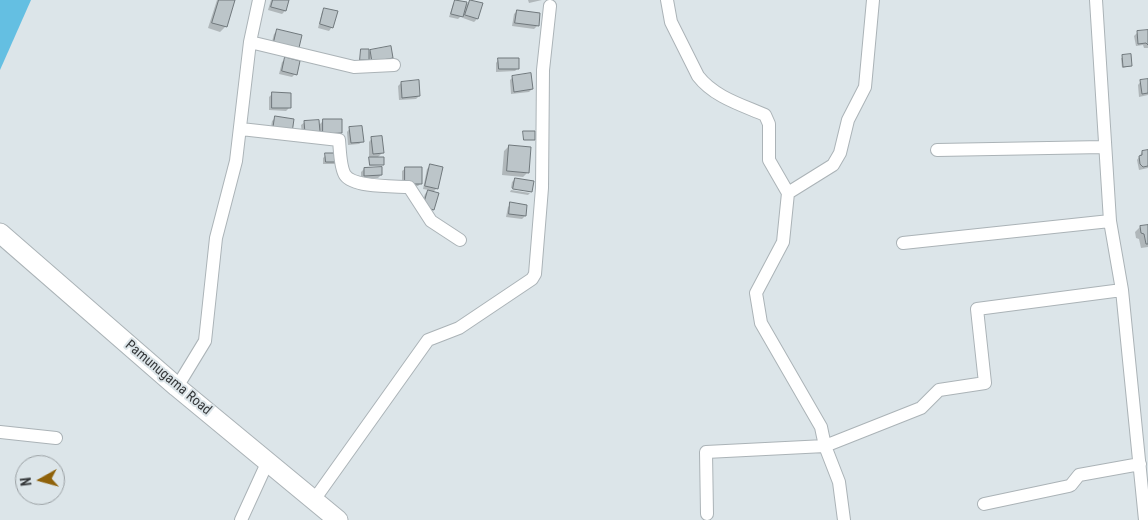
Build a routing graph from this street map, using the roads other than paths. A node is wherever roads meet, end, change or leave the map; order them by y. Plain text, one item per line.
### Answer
1 (259, 0) edge
2 (667, 0) edge
3 (873, 0) edge
4 (1096, 0) edge
5 (550, 6) dead end
6 (250, 42) junction
7 (394, 65) dead end
8 (241, 129) junction
9 (1104, 148) junction
10 (937, 150) dead end
11 (788, 193) junction
12 (1110, 221) junction
13 (0, 234) edge
14 (460, 240) dead end
15 (902, 243) dead end
16 (1122, 290) junction
17 (177, 387) junction
18 (0, 432) edge
19 (56, 438) dead end
20 (825, 446) junction
21 (268, 461) junction
22 (1140, 464) junction
23 (314, 500) junction
24 (984, 504) dead end
25 (707, 514) dead end
26 (241, 520) edge
27 (338, 520) edge
28 (844, 520) edge
29 (1145, 520) edge

1 - 6 street
2 - 11 street
3 - 11 street
4 - 9 street
5 - 23 street
6 - 7 street
6 - 8 street
8 - 14 street
8 - 17 street
9 - 10 street
9 - 12 street
11 - 20 street
12 - 15 street
12 - 16 street
13 - 17 main road, Pamunugama Road
16 - 20 street
16 - 22 street
17 - 21 main road, Pamunugama Road
18 - 19 street
20 - 25 street
20 - 28 street
21 - 23 main road, Pamunugama Road
21 - 26 street
22 - 24 street
22 - 29 street
23 - 27 main road, Pamunugama Road

